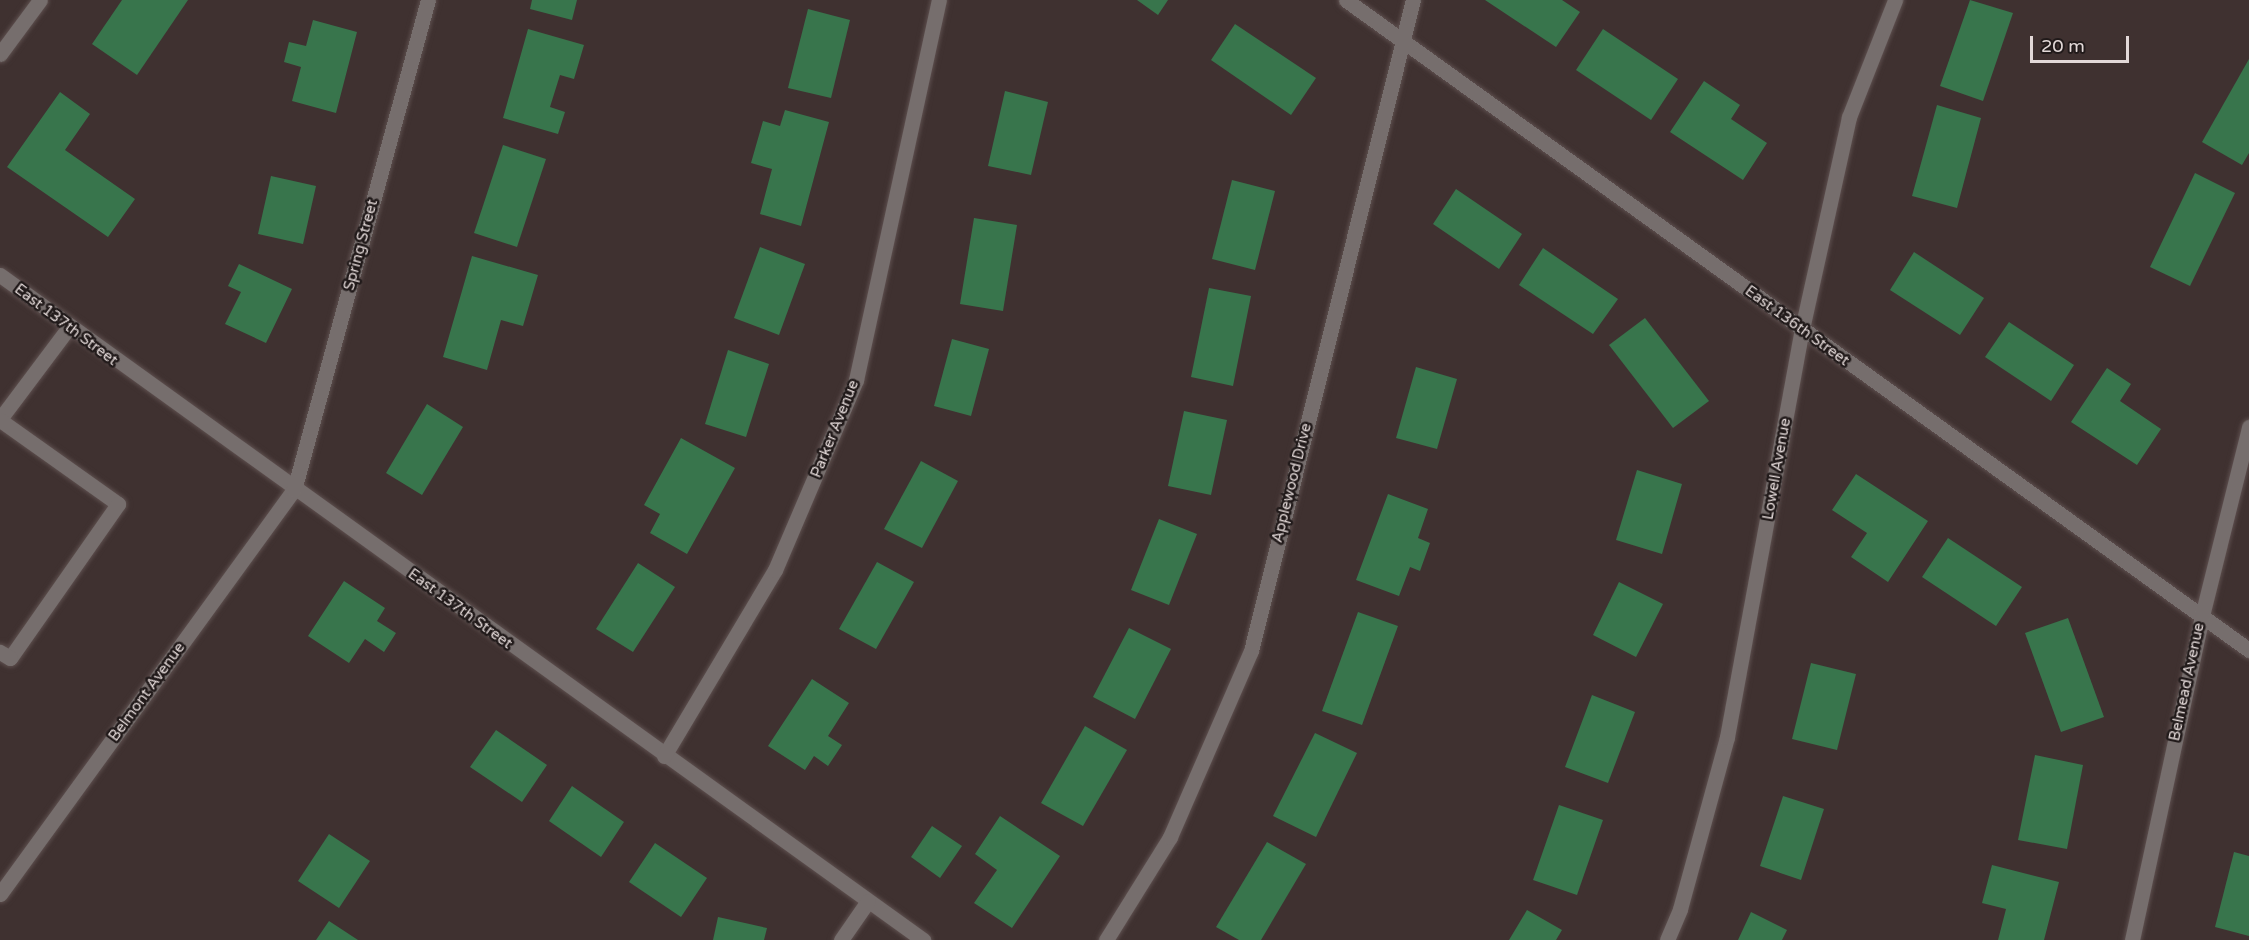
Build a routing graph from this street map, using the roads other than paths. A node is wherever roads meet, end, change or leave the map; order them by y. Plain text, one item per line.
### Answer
1 (40, 0) edge
2 (428, 0) edge
3 (939, 0) edge
4 (1346, 0) edge
5 (1413, 0) edge
6 (1895, 0) edge
7 (1400, 40) junction
8 (0, 54) edge
9 (0, 275) edge
10 (69, 327) junction
11 (1802, 329) junction
12 (0, 420) edge
13 (2249, 427) edge
14 (294, 490) junction
15 (2202, 616) junction
16 (2249, 650) edge
17 (0, 652) edge
18 (664, 756) junction
19 (0, 894) edge
20 (868, 901) junction
21 (841, 940) edge
22 (923, 940) edge
23 (1106, 940) edge
24 (1667, 940) edge
25 (2132, 940) edge

1 - 8 street
2 - 14 street, Spring Street
3 - 18 street, Parker Avenue
4 - 7 street, East 136th Street
5 - 7 street, Applewood Drive
6 - 11 street, Lowell Avenue
7 - 11 street, East 136th Street
7 - 23 street, Applewood Drive
9 - 10 street, East 137th Street
10 - 12 street
10 - 14 street, East 137th Street
11 - 15 street, East 136th Street
11 - 24 street, Lowell Avenue
12 - 17 street
13 - 15 street, Belmead Avenue
14 - 18 street, East 137th Street
14 - 19 street, Belmont Avenue
15 - 16 street, East 136th Street
15 - 25 street, Belmead Avenue
18 - 20 street, East 137th Street
20 - 21 street
20 - 22 street, East 137th Street

